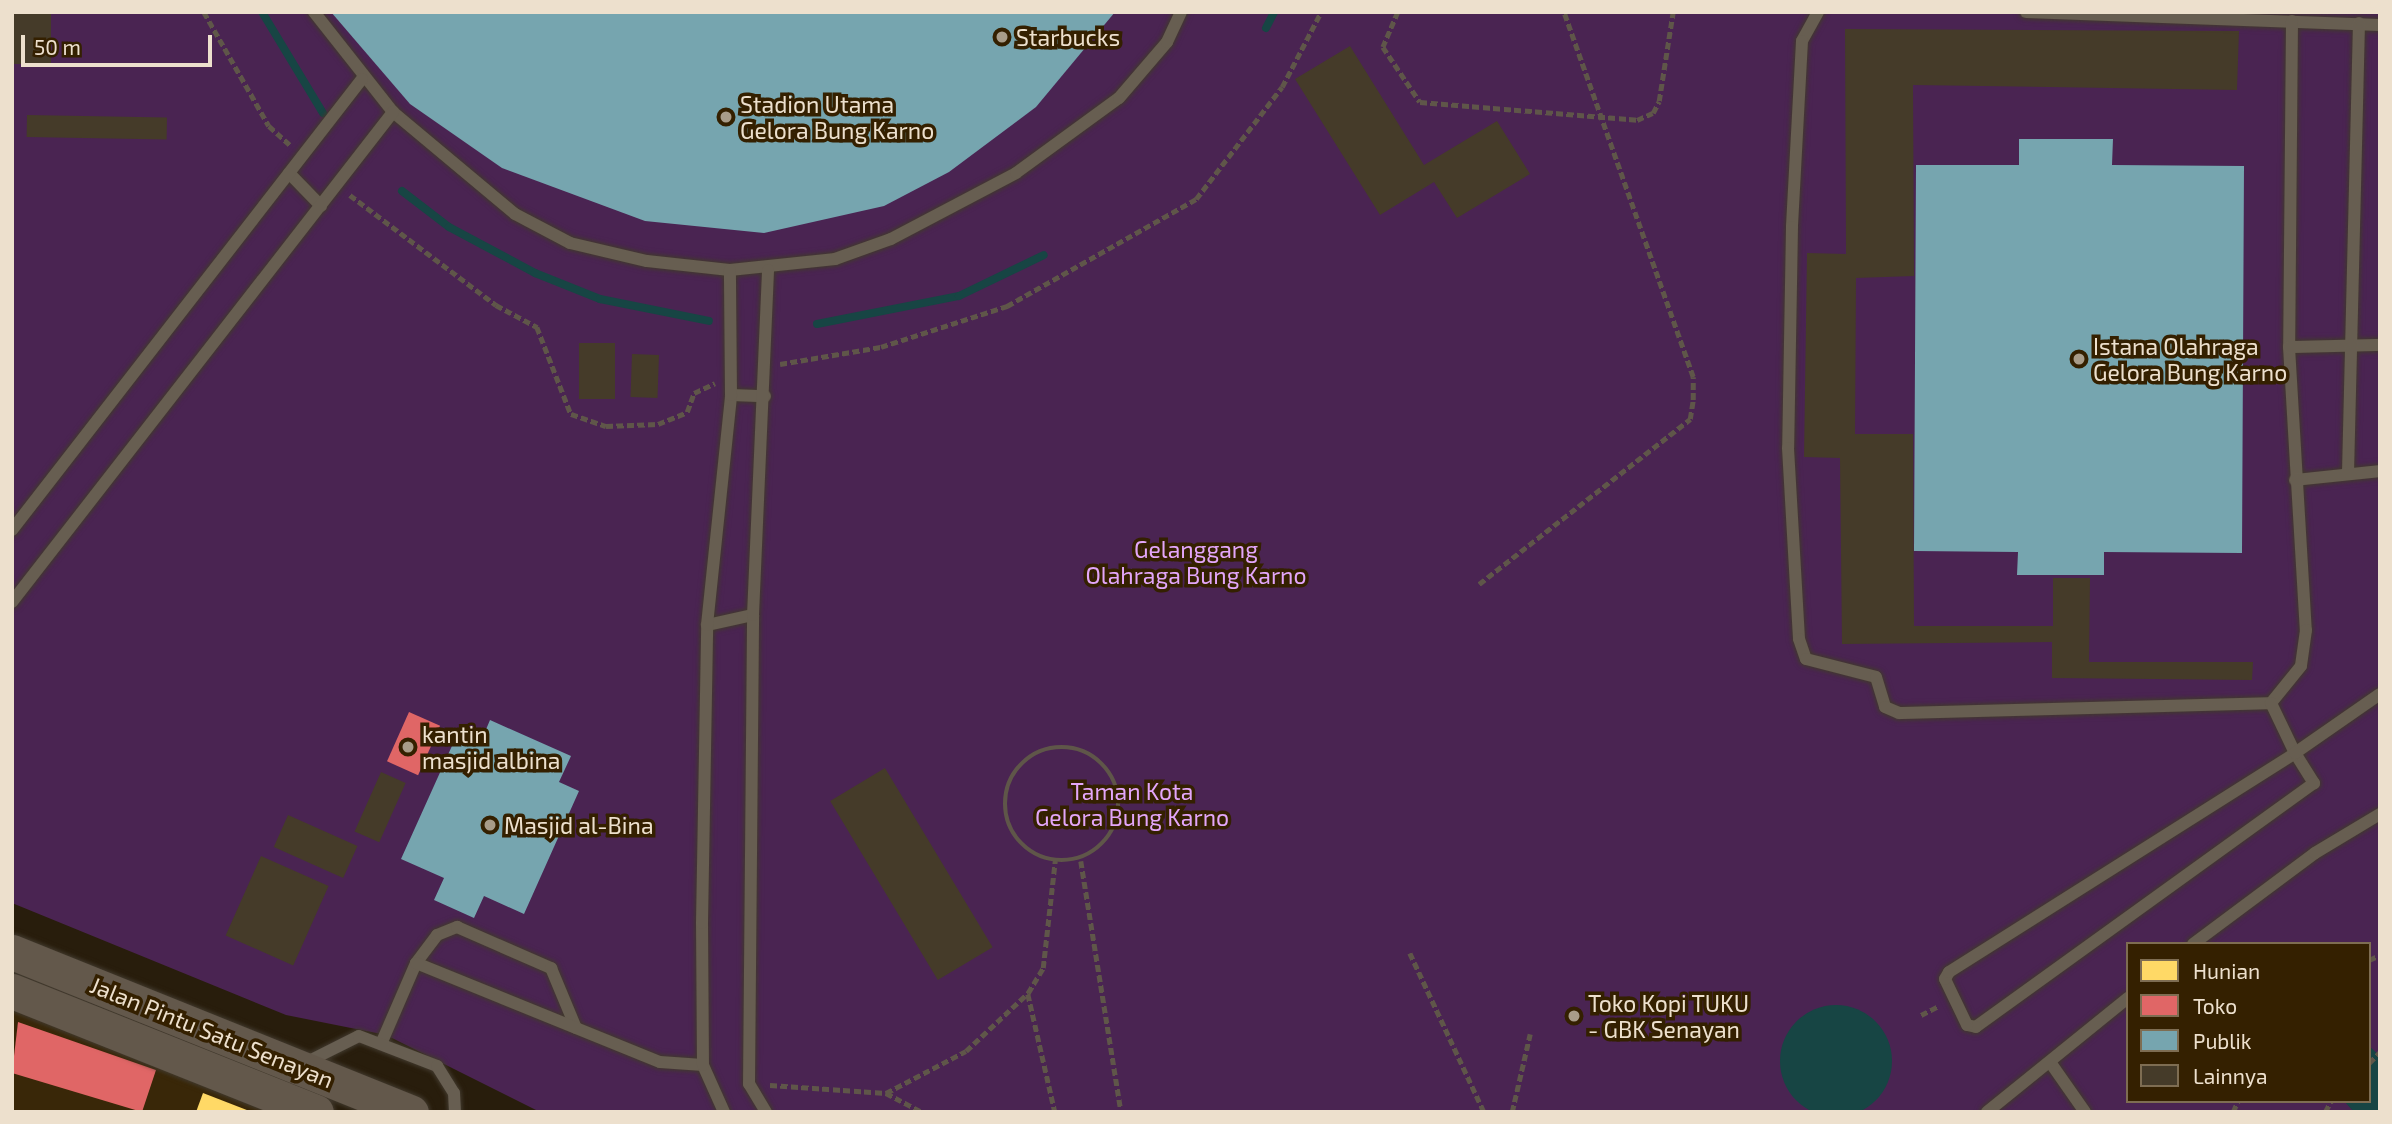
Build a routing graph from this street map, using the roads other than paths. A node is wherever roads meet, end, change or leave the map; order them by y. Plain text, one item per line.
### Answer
1 (314, 12) edge
2 (1181, 12) edge
3 (1818, 12) edge
4 (2026, 12) edge
5 (2292, 21) junction
6 (2359, 23) junction
7 (2380, 24) edge
8 (362, 79) junction
9 (393, 112) junction
10 (289, 173) junction
11 (321, 206) junction
12 (730, 270) junction
13 (768, 270) junction
14 (2352, 345) junction
15 (2380, 345) edge
16 (2290, 347) junction
17 (731, 395) junction
18 (765, 396) junction
19 (2380, 471) edge
20 (2348, 473) junction
21 (2295, 480) junction
22 (12, 530) edge
23 (12, 602) edge
24 (753, 614) junction
25 (707, 625) junction
26 (2380, 694) edge
27 (2271, 703) junction
28 (2295, 753) junction
29 (2380, 814) edge
30 (2196, 942) edge
31 (12, 952) edge
32 (416, 963) junction
33 (12, 991) edge
34 (2126, 1000) edge
35 (576, 1028) junction
36 (382, 1044) junction
37 (2050, 1062) junction
38 (703, 1065) junction
39 (299, 1067) junction
40 (316, 1112) edge
41 (411, 1112) edge
42 (455, 1112) edge
43 (724, 1112) edge
44 (766, 1112) edge
45 (1987, 1112) edge
46 (2085, 1112) edge

1 - 8 lane
2 - 13 lane
3 - 27 lane
4 - 5 lane
5 - 6 lane
5 - 16 lane
6 - 7 lane
6 - 14 lane
8 - 9 lane
8 - 10 lane
9 - 11 lane
9 - 12 lane
10 - 11 lane
10 - 22 lane
11 - 23 lane
12 - 13 lane
12 - 17 lane
13 - 18 lane
14 - 15 lane
14 - 16 lane
14 - 20 lane
16 - 21 lane
17 - 18 lane
17 - 25 lane
18 - 24 lane
19 - 20 lane
20 - 21 lane
21 - 27 lane
24 - 25 lane
24 - 44 lane
25 - 38 lane
26 - 28 lane
27 - 28 lane
28 - 28 lane
29 - 30 lane
31 - 39 main road, Jalan Pintu Satu Senayan
32 - 35 lane
32 - 35 lane
32 - 36 lane
33 - 40 main road, Jalan Pintu Satu Senayan
34 - 37 lane
35 - 38 lane
36 - 39 lane
36 - 42 lane
37 - 45 lane
37 - 46 lane
38 - 43 lane
39 - 41 main road, Jalan Pintu Satu Senayan

